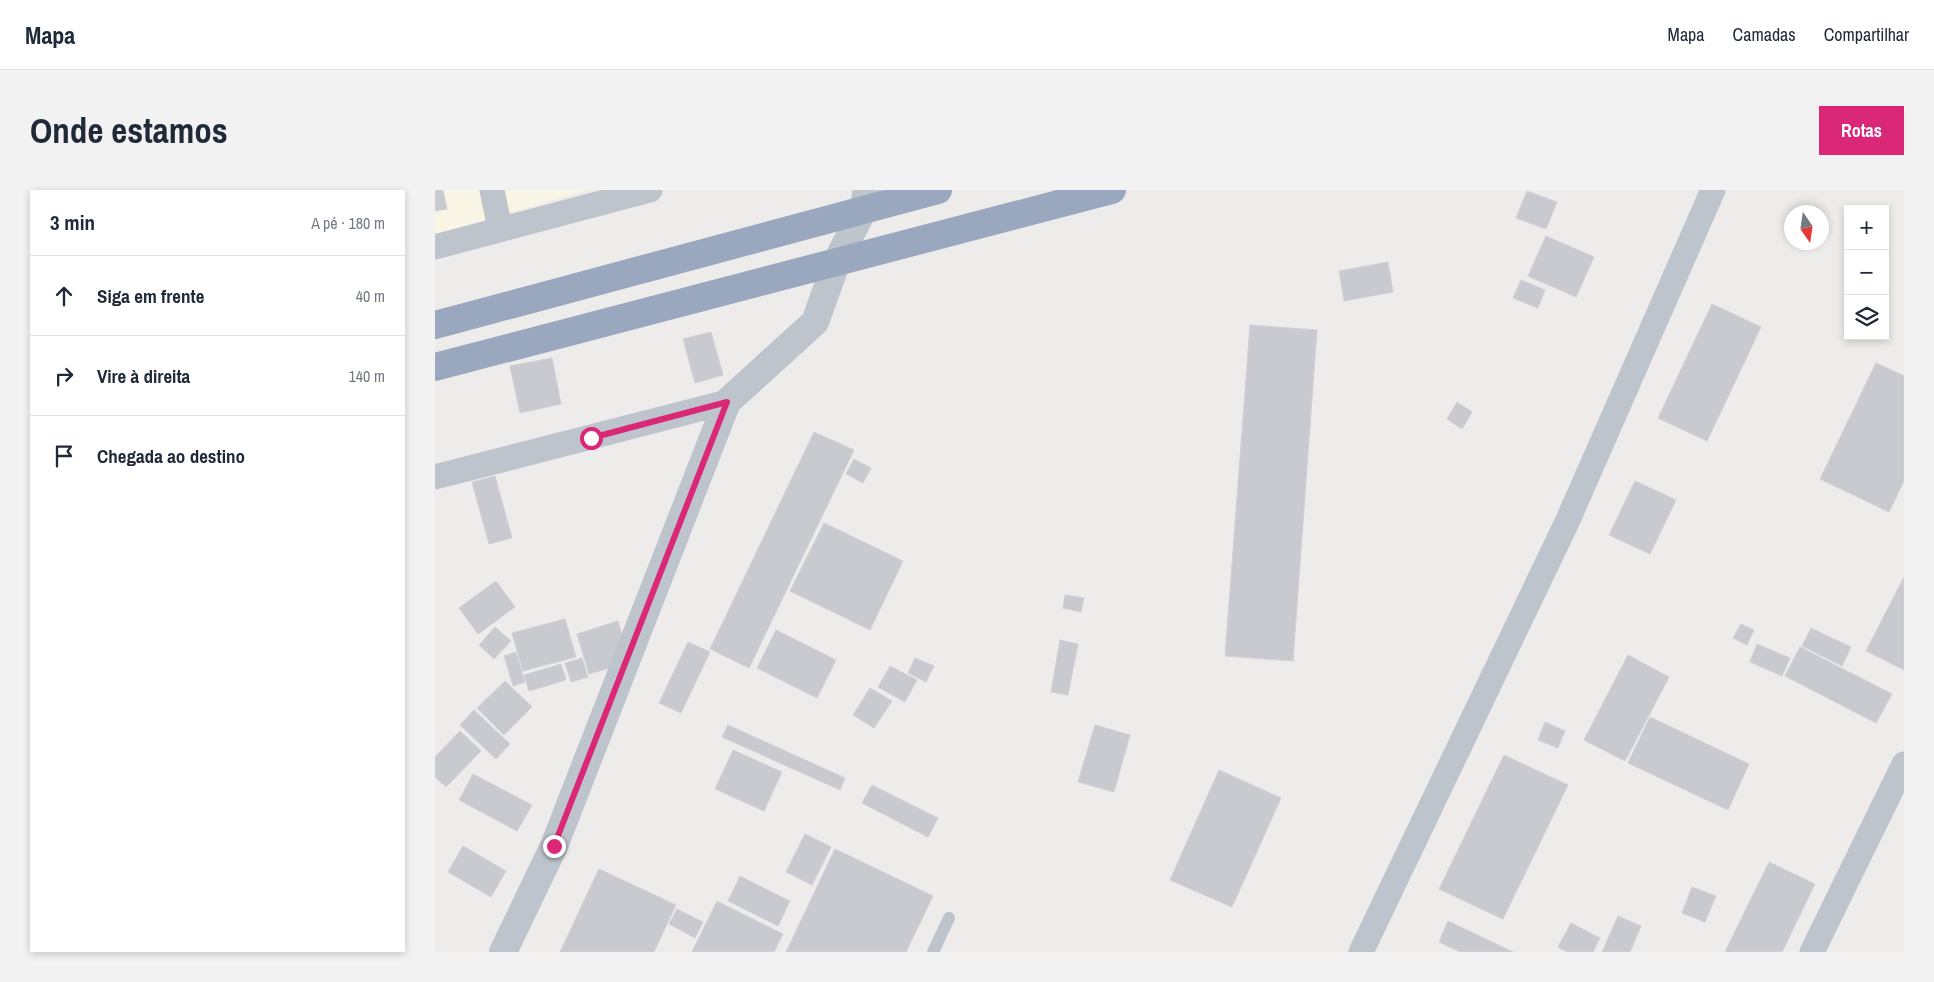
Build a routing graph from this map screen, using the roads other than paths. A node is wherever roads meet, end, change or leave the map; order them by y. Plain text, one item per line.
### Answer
1 (492, 190) edge
2 (650, 190) edge
3 (937, 190) edge
4 (1112, 190) edge
5 (1713, 190) edge
6 (865, 200) edge
7 (500, 229) junction
8 (435, 247) edge
9 (837, 261) junction
10 (435, 325) edge
11 (435, 367) edge
12 (727, 402) junction
13 (435, 477) edge
14 (1904, 764) edge
15 (949, 918) dead end
16 (503, 952) edge
17 (933, 952) edge
18 (1361, 952) edge
19 (1812, 952) edge

1 - 7 street
2 - 7 street
3 - 6 highway
4 - 9 highway
5 - 18 street
6 - 9 street
6 - 10 highway
7 - 8 street
9 - 11 highway
9 - 12 street
12 - 13 street
12 - 16 street
14 - 19 street
15 - 17 lane

